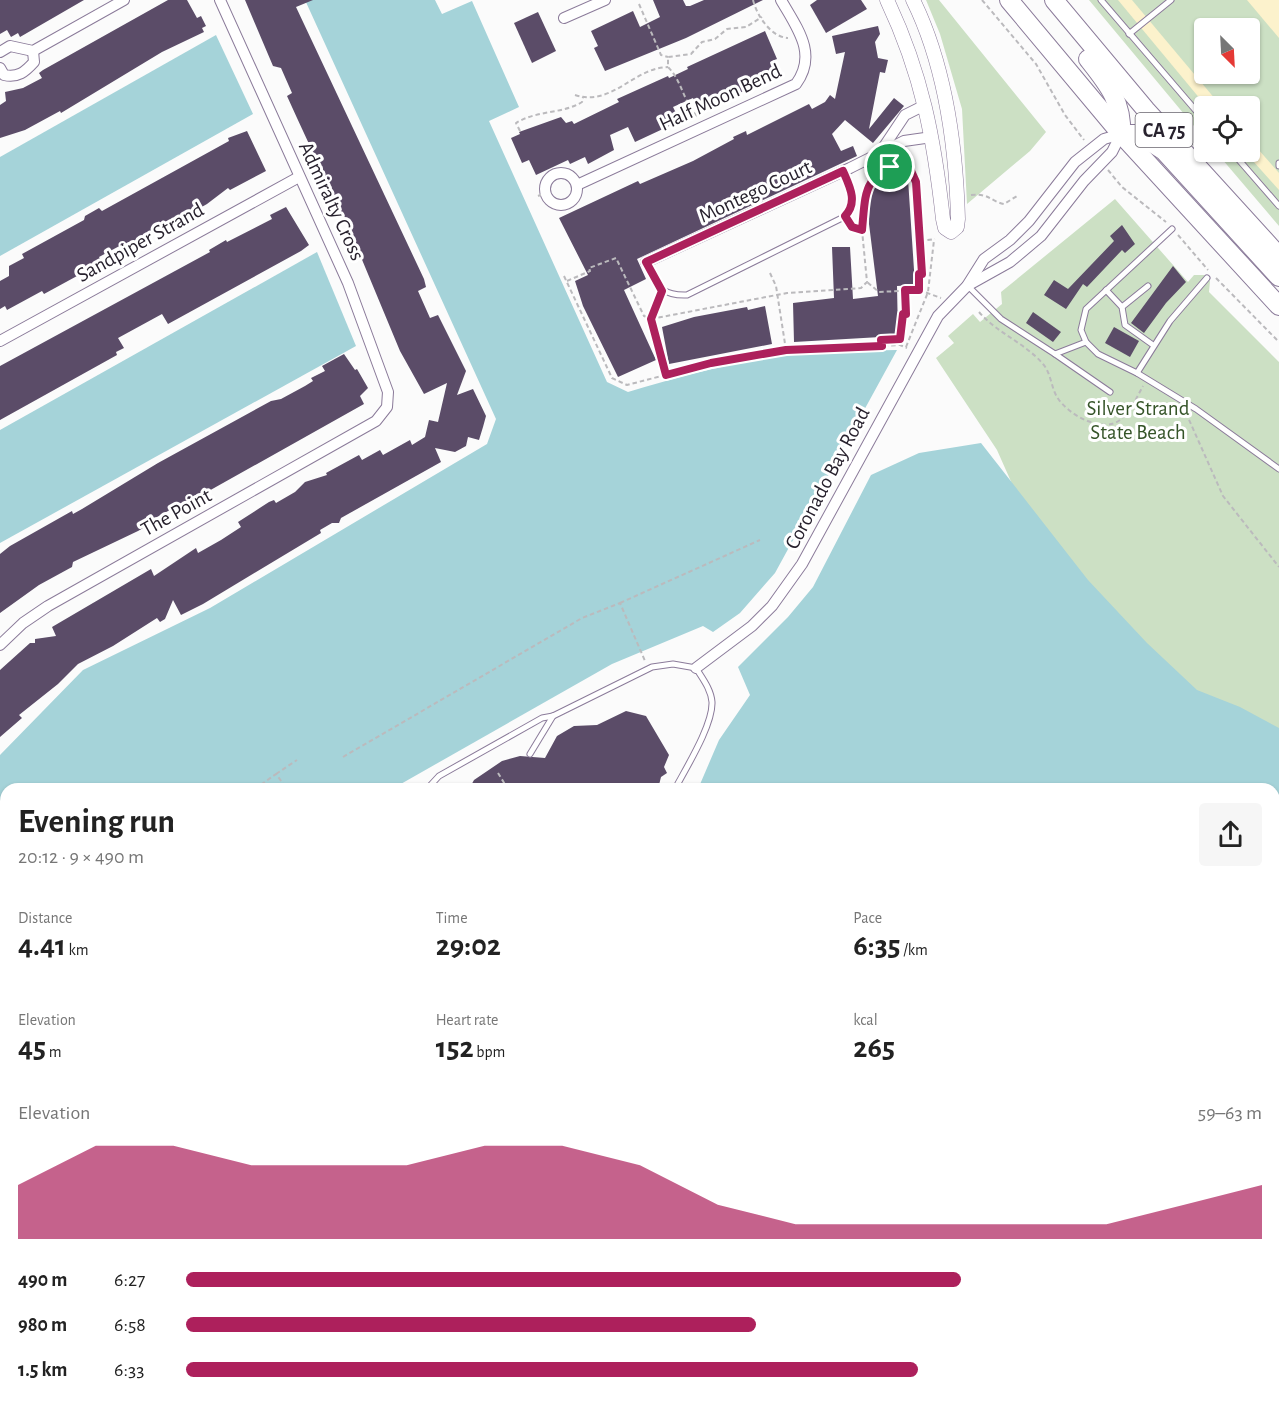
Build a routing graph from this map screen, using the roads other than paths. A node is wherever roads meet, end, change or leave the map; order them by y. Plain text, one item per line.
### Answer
1 (124, 0) edge
2 (220, 0) edge
3 (605, 0) edge
4 (781, 0) edge
5 (887, 0) edge
6 (913, 0) edge
7 (1009, 0) edge
8 (1041, 0) edge
9 (1054, 0) edge
10 (1101, 0) edge
11 (1172, 0) edge
12 (564, 18) dead end
13 (1129, 34) junction
14 (33, 51) junction
15 (0, 52) edge
16 (0, 68) edge
17 (925, 105) junction
18 (1194, 109) edge
19 (1121, 134) junction
20 (932, 137) junction
21 (879, 153) junction
22 (1241, 162) edge
23 (843, 171) junction
24 (299, 177) junction
25 (577, 185) junction
26 (1279, 206) edge
27 (1172, 229) road end
28 (1279, 256) edge
29 (646, 262) joint
30 (1279, 277) edge
31 (1207, 278) dead end
32 (967, 286) junction
33 (1148, 286) dead end
34 (1106, 290) junction
35 (1279, 306) edge
36 (1122, 307) junction
37 (0, 341) edge
38 (1086, 342) junction
39 (1153, 345) junction
40 (1055, 354) junction
41 (1137, 373) junction
42 (1110, 392) dead end
43 (376, 421) joint
44 (1279, 469) edge
45 (0, 645) edge
46 (696, 668) junction
47 (553, 716) junction
48 (530, 754) dead end
49 (432, 783) edge
50 (678, 783) edge

1 - 14 street
2 - 24 street, Admiralty Cross
3 - 12 street
4 - 25 street, Half Moon Bend
5 - 17 street
6 - 20 street
7 - 19 highway, CA 75
8 - 19 highway
9 - 28 highway, CA 75
10 - 13 lane
11 - 13 lane
13 - 18 lane
14 - 15 street
14 - 16 street
17 - 20 street
17 - 21 street, Montego Court
19 - 30 highway
19 - 32 street, Coronado Bay Road
19 - 32 street, Coronado Bay Road
19 - 35 highway, CA 75
20 - 21 street, Montego Court
21 - 23 street, Montego Court
22 - 26 lane
23 - 29 street, Montego Court
23 - 29 lane
24 - 37 street, Sandpiper Strand
24 - 43 street, Admiralty Cross
25 - 25 street, Half Moon Bend
27 - 34 lane
31 - 39 lane
32 - 40 lane
32 - 46 street, Coronado Bay Road
33 - 36 lane
34 - 36 lane
34 - 38 lane
36 - 39 lane
38 - 40 lane
38 - 41 lane
39 - 41 lane
40 - 42 lane
41 - 44 lane
43 - 45 street, The Point
46 - 47 lane
46 - 50 lane
47 - 48 lane
47 - 49 lane

